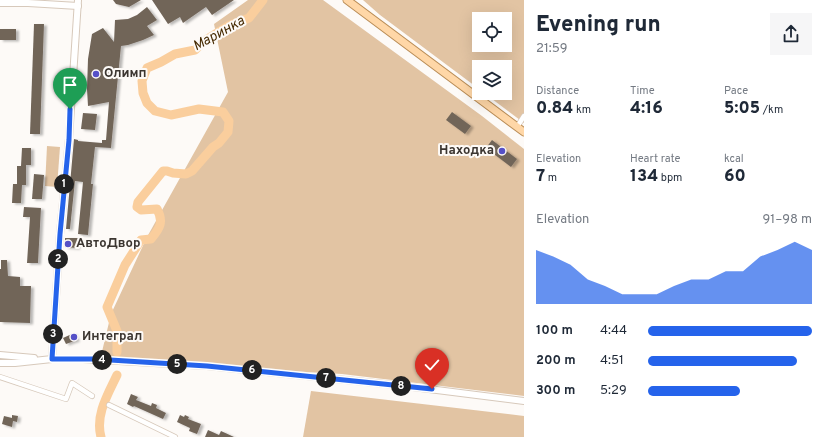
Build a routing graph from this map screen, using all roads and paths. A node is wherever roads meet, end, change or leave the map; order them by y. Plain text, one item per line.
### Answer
1 (347, 0) edge
2 (0, 3) edge
3 (78, 3) edge
4 (524, 116) edge
5 (517, 127) junction
6 (524, 132) edge
7 (0, 355) edge
8 (49, 359) junction
9 (0, 363) edge
10 (0, 377) edge
11 (92, 396) dead end
12 (524, 401) edge
13 (109, 405) dead end
14 (175, 437) edge

1 - 5 main road
2 - 3 main road
3 - 8 main road
4 - 5 street
5 - 6 main road
7 - 8 main road
8 - 9 main road
8 - 12 main road
10 - 11 street
13 - 14 street

